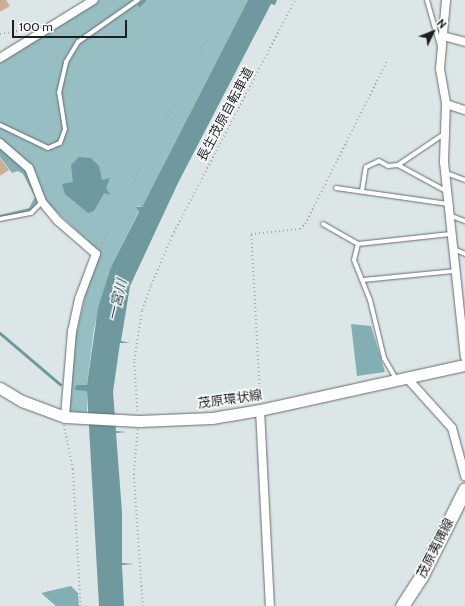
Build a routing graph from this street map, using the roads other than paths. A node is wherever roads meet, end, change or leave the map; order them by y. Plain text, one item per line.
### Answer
1 (94, 0) edge
2 (138, 0) edge
3 (427, 0) edge
4 (446, 0) edge
5 (443, 36) junction
6 (465, 42) edge
7 (440, 46) junction
8 (0, 58) edge
9 (446, 104) junction
10 (465, 110) edge
11 (0, 125) edge
12 (446, 133) junction
13 (0, 143) edge
14 (398, 165) junction
15 (445, 173) junction
16 (465, 180) edge
17 (336, 188) dead end
18 (362, 191) junction
19 (446, 191) junction
20 (42, 202) junction
21 (448, 204) junction
22 (448, 215) junction
23 (0, 220) edge
24 (465, 221) edge
25 (323, 224) dead end
26 (450, 234) junction
27 (358, 244) junction
28 (452, 249) junction
29 (465, 254) edge
30 (454, 271) junction
31 (363, 280) junction
32 (465, 357) edge
33 (465, 365) edge
34 (402, 379) junction
35 (0, 388) edge
36 (260, 410) junction
37 (65, 417) junction
38 (465, 476) edge
39 (465, 490) edge
40 (270, 606) edge
41 (402, 606) edge

1 - 8 street
2 - 11 lane
3 - 7 lane
4 - 5 street
5 - 6 street
5 - 7 street
7 - 9 street
9 - 10 street
9 - 12 street
12 - 14 lane
12 - 15 street
13 - 20 street
14 - 18 lane
14 - 19 lane
15 - 16 lane
15 - 19 street
17 - 18 lane
18 - 21 lane
19 - 21 street
20 - 23 lane
20 - 37 street
21 - 22 street
22 - 24 lane
22 - 26 street
25 - 27 lane
26 - 27 lane
26 - 28 street
27 - 31 lane
28 - 29 lane
28 - 30 street
30 - 31 lane
30 - 32 street
31 - 34 lane
33 - 34 main road, 茂原環状線
34 - 36 main road, 茂原環状線
34 - 38 street
35 - 37 main road, 茂原環状線
36 - 37 main road, 茂原環状線
36 - 40 street
39 - 41 main road, 茂原夷隅線

